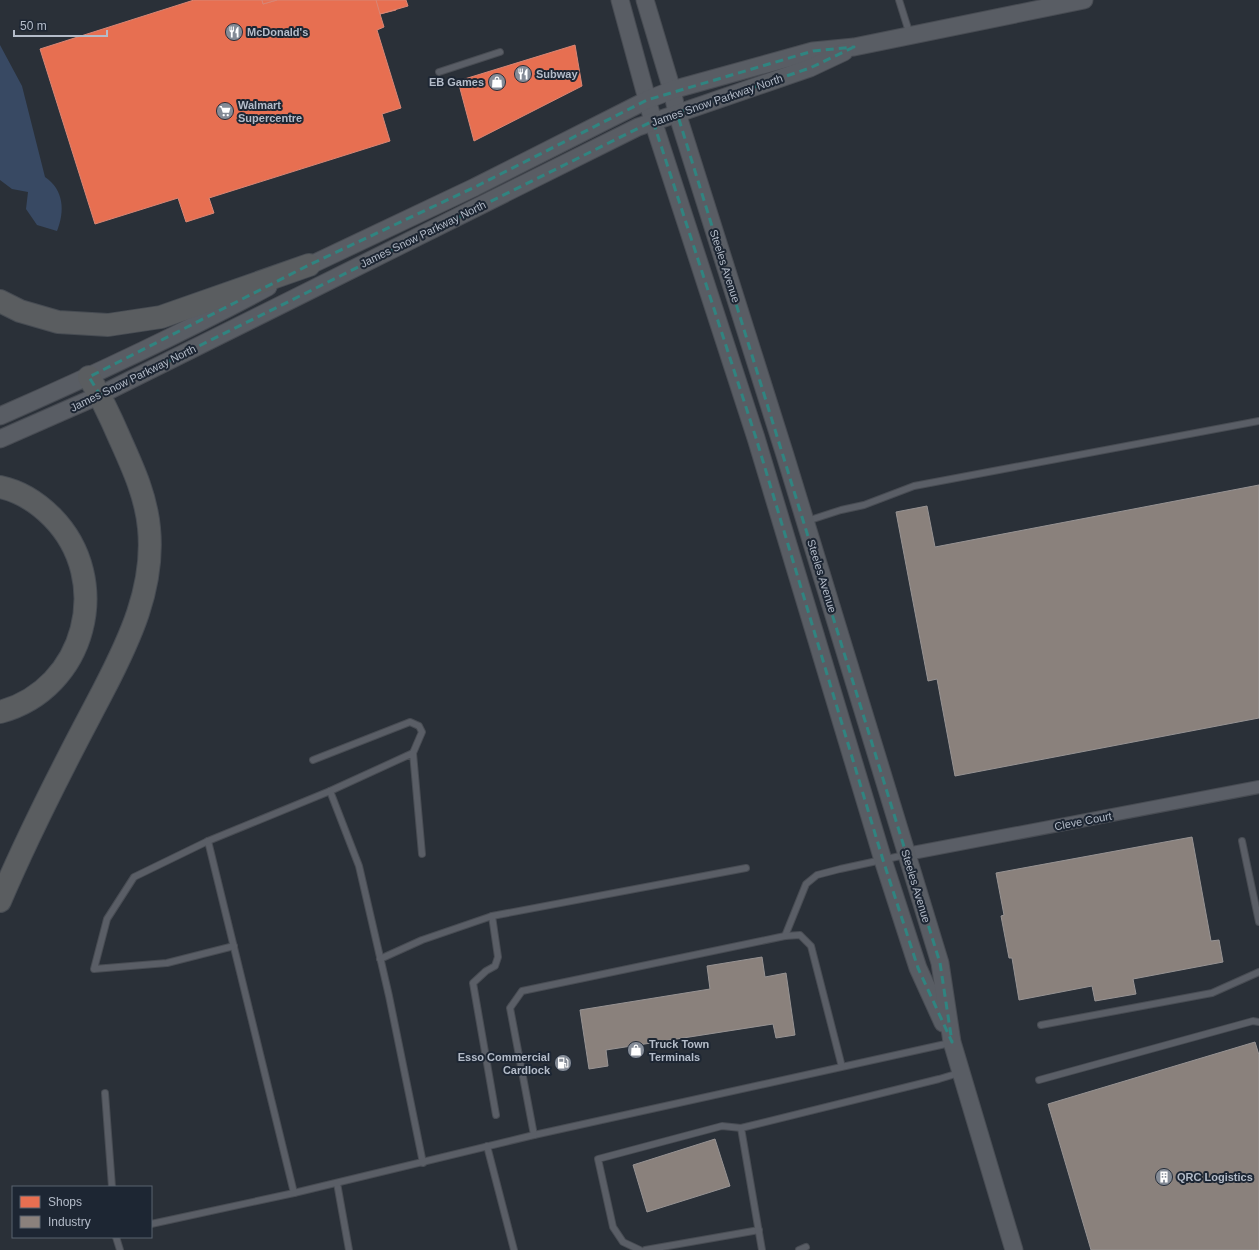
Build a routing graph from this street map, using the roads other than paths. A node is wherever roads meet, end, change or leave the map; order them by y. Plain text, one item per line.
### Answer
1 (620, 0) edge
2 (645, 0) edge
3 (899, 0) edge
4 (1084, 0) edge
5 (910, 35) junction
6 (854, 47) junction
7 (500, 52) dead end
8 (439, 72) dead end
9 (672, 90) junction
10 (647, 100) junction
11 (677, 113) junction
12 (653, 121) junction
13 (309, 265) junction
14 (0, 301) edge
15 (94, 386) junction
16 (0, 416) edge
17 (1259, 421) edge
18 (0, 439) edge
19 (0, 487) edge
20 (805, 522) junction
21 (0, 712) edge
22 (413, 753) junction
23 (313, 760) dead end
24 (1259, 787) edge
25 (330, 791) junction
26 (208, 841) junction
27 (1242, 841) dead end
28 (422, 854) dead end
29 (907, 854) junction
30 (883, 860) junction
31 (746, 868) dead end
32 (0, 901) edge
33 (492, 916) junction
34 (1259, 922) edge
35 (785, 936) junction
36 (234, 946) junction
37 (380, 959) junction
38 (1259, 972) edge
39 (1259, 1022) edge
40 (1042, 1024) dead end
41 (952, 1042) junction
42 (842, 1067) junction
43 (961, 1073) junction
44 (1039, 1080) dead end
45 (105, 1093) dead end
46 (496, 1115) dead end
47 (741, 1128) junction
48 (534, 1135) junction
49 (487, 1146) junction
50 (423, 1162) junction
51 (337, 1183) junction
52 (112, 1186) edge
53 (294, 1193) junction
54 (152, 1224) edge
55 (759, 1230) junction
56 (116, 1238) edge
57 (806, 1247) dead end
58 (120, 1250) edge
59 (349, 1250) edge
60 (514, 1250) edge
61 (640, 1250) edge
62 (645, 1250) edge
63 (762, 1250) edge
64 (799, 1250) edge
65 (1014, 1250) edge

1 - 10 main road, Steeles Avenue
2 - 9 main road, Steeles Avenue
3 - 5 lane
4 - 5 main road, James Snow Parkway North
5 - 6 main road, James Snow Parkway North
6 - 9 main road, James Snow Parkway North
6 - 11 main road, James Snow Parkway North
7 - 8 lane
9 - 10 main road, James Snow Parkway North
9 - 11 main road, Steeles Avenue
10 - 12 main road, Steeles Avenue
10 - 13 main road, James Snow Parkway North
11 - 12 main road, James Snow Parkway North
11 - 20 main road, Steeles Avenue
12 - 15 main road, James Snow Parkway North
12 - 30 main road, Steeles Avenue
13 - 14 highway
13 - 15 main road, James Snow Parkway North
15 - 16 main road, James Snow Parkway North
15 - 18 main road, James Snow Parkway North
15 - 32 highway
17 - 20 lane
19 - 21 highway
20 - 29 main road, Steeles Avenue
22 - 23 lane
22 - 25 lane
22 - 28 lane
24 - 29 street, Cleve Court
25 - 26 lane
25 - 37 lane
26 - 36 lane
26 - 36 lane
27 - 34 lane
29 - 30 lane
29 - 41 main road, Steeles Avenue
30 - 35 lane
30 - 41 main road, Steeles Avenue
31 - 33 lane
33 - 37 lane
33 - 46 lane
35 - 42 lane
35 - 48 lane
36 - 53 lane
37 - 50 lane
38 - 40 lane
39 - 44 lane
41 - 42 lane
41 - 43 main road, Steeles Avenue
42 - 48 lane
43 - 47 lane
43 - 65 main road, Steeles Avenue
45 - 52 lane
47 - 55 lane
47 - 61 lane
48 - 49 lane
49 - 50 lane
49 - 60 lane
50 - 51 lane
51 - 53 lane
51 - 59 lane
53 - 54 lane
55 - 62 lane
55 - 63 lane
56 - 58 lane
57 - 64 lane

